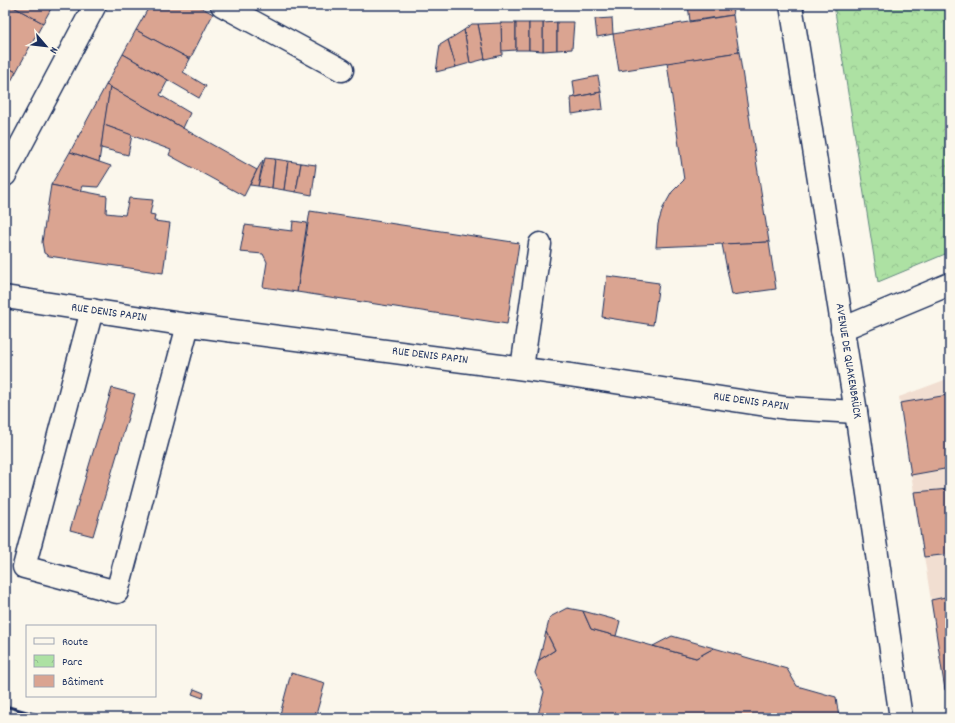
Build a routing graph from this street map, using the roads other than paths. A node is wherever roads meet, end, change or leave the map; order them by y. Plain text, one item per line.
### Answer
1 (95, 5) edge
2 (222, 5) edge
3 (791, 5) edge
4 (342, 70) dead end
5 (5, 175) edge
6 (540, 244) dead end
7 (950, 284) edge
8 (5, 298) edge
9 (92, 310) junction
10 (188, 324) junction
11 (842, 328) junction
12 (522, 368) junction
13 (856, 412) junction
14 (901, 718) edge

1 - 5 street
2 - 4 street
3 - 11 street, AVENUE DE QUAKENBRÜCK
6 - 12 street
7 - 11 street
8 - 9 street, RUE DENIS PAPIN
9 - 10 street, RUE DENIS PAPIN
9 - 10 street
10 - 12 street, RUE DENIS PAPIN
11 - 13 street, AVENUE DE QUAKENBRÜCK
12 - 13 street, RUE DENIS PAPIN
13 - 14 street, AVENUE DE QUAKENBRÜCK

